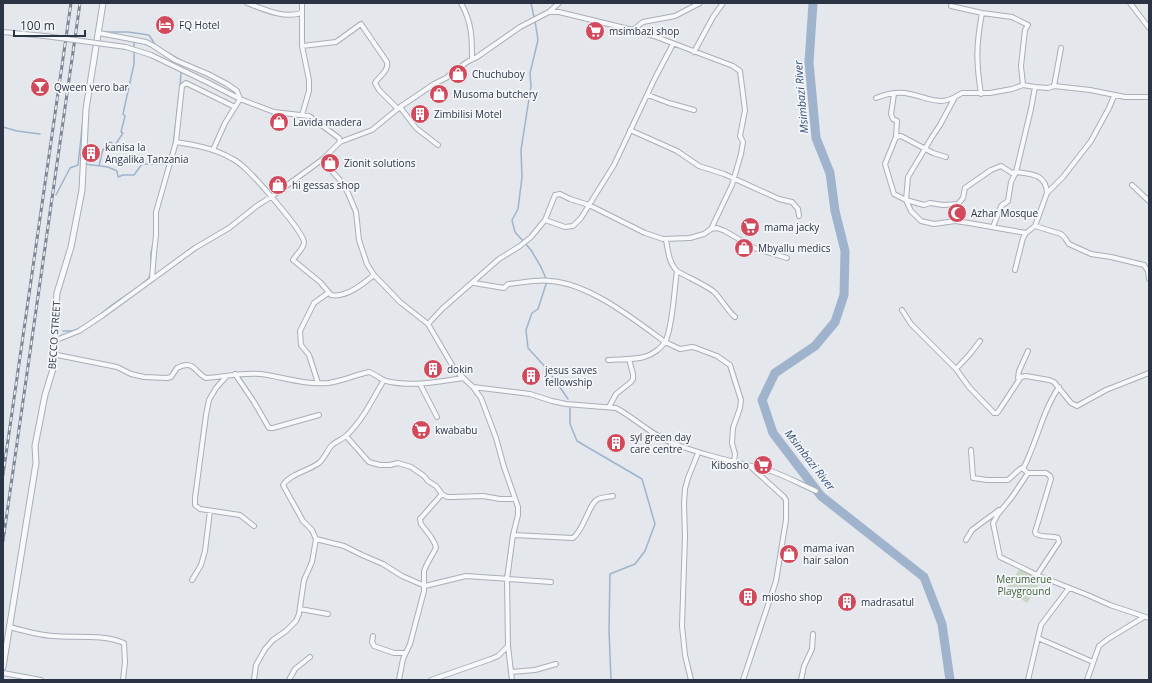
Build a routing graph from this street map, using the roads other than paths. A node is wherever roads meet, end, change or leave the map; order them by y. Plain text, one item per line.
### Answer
1 (103, 3) edge
2 (247, 3) edge
3 (302, 3) edge
4 (461, 3) edge
5 (559, 3) edge
6 (700, 3) edge
7 (723, 3) edge
8 (1130, 3) edge
9 (951, 6) dead end
10 (549, 12) junction
11 (301, 13) junction
12 (982, 13) junction
13 (1149, 28) edge
14 (633, 30) junction
15 (3, 32) edge
16 (99, 33) junction
17 (673, 44) junction
18 (302, 46) junction
19 (1061, 48) dead end
20 (694, 52) junction
21 (472, 59) junction
22 (1023, 85) junction
23 (1054, 86) junction
24 (1035, 87) junction
25 (894, 94) junction
26 (981, 94) junction
27 (648, 95) junction
28 (1114, 96) junction
29 (955, 97) junction
30 (1149, 97) edge
31 (240, 98) junction
32 (876, 98) dead end
33 (235, 107) junction
34 (399, 108) junction
35 (694, 110) dead end
36 (302, 115) junction
37 (630, 130) junction
38 (896, 137) junction
39 (176, 142) junction
40 (340, 142) junction
41 (438, 145) dead end
42 (924, 149) junction
43 (213, 150) junction
44 (946, 157) dead end
45 (323, 159) junction
46 (1016, 172) junction
47 (735, 178) junction
48 (1132, 185) dead end
49 (1047, 193) junction
50 (271, 197) junction
51 (906, 200) junction
52 (1149, 201) edge
53 (589, 205) junction
54 (799, 216) dead end
55 (545, 220) junction
56 (1035, 226) junction
57 (994, 227) junction
58 (711, 229) junction
59 (1026, 233) junction
60 (666, 240) junction
61 (787, 258) dead end
62 (1015, 270) dead end
63 (677, 271) junction
64 (374, 275) junction
65 (1149, 278) edge
66 (152, 279) junction
67 (474, 282) junction
68 (328, 293) junction
69 (902, 310) dead end
70 (735, 317) dead end
71 (428, 324) junction
72 (56, 340) junction
73 (980, 341) dead end
74 (665, 342) junction
75 (1028, 351) dead end
76 (52, 354) junction
77 (629, 358) junction
78 (608, 360) dead end
79 (956, 369) junction
80 (1149, 373) edge
81 (235, 374) junction
82 (226, 376) junction
83 (463, 378) junction
84 (1018, 379) junction
85 (384, 380) junction
86 (318, 383) junction
87 (420, 384) junction
88 (473, 386) junction
89 (1059, 387) junction
90 (609, 407) junction
91 (319, 415) dead end
92 (438, 417) dead end
93 (346, 436) junction
94 (971, 450) dead end
95 (698, 453) junction
96 (734, 462) junction
97 (751, 467) junction
98 (1023, 469) junction
99 (1028, 473) junction
100 (816, 491) dead end
101 (442, 494) junction
102 (614, 496) dead end
103 (515, 499) junction
104 (1005, 506) junction
105 (210, 511) junction
106 (254, 526) dead end
107 (513, 535) junction
108 (316, 539) junction
109 (966, 540) dead end
110 (1037, 575) junction
111 (507, 579) junction
112 (192, 580) dead end
113 (551, 582) dead end
114 (424, 586) junction
115 (1069, 588) junction
116 (300, 609) junction
117 (328, 614) dead end
118 (1144, 617) junction
119 (1149, 618) edge
120 (10, 627) junction
121 (813, 634) dead end
122 (373, 636) dead end
123 (1038, 638) junction
124 (508, 646) junction
125 (405, 653) junction
126 (310, 657) dead end
127 (1093, 662) junction
128 (556, 664) dead end
129 (3, 667) edge
130 (511, 672) junction
131 (3, 673) edge
132 (41, 680) edge
133 (123, 680) edge
134 (254, 680) edge
135 (288, 680) edge
136 (399, 680) edge
137 (431, 680) edge
138 (512, 680) edge
139 (691, 680) edge
140 (743, 680) edge
141 (802, 680) edge
142 (1028, 680) edge
143 (1087, 680) edge

1 - 16 street, BECCO STREET
2 - 11 street
3 - 11 street
4 - 21 street
5 - 10 street
6 - 14 street
7 - 20 street
8 - 13 street
9 - 12 street
10 - 14 street
10 - 21 street
11 - 18 street
12 - 22 street
12 - 26 street
14 - 17 street
15 - 31 street, bridge
16 - 31 street
16 - 72 street, BECCO STREET
17 - 20 street
17 - 27 street
18 - 34 street
18 - 36 street
19 - 23 street
20 - 47 street
21 - 34 street
22 - 24 street
22 - 26 street
23 - 24 street
23 - 28 street
24 - 46 street
25 - 29 street
25 - 32 street
25 - 38 street
26 - 29 street
27 - 35 street
27 - 37 street
28 - 30 street
28 - 49 street
29 - 42 street
31 - 33 street
31 - 36 street
33 - 39 street
33 - 43 street
34 - 40 street
34 - 41 street
36 - 40 street
37 - 47 street
37 - 53 street
38 - 42 street
38 - 51 street
39 - 43 street
39 - 66 street
40 - 45 street
42 - 44 street
42 - 51 street
43 - 50 street
45 - 50 street
45 - 64 street
46 - 49 street
46 - 51 street
46 - 57 street
47 - 54 street
47 - 58 street
48 - 52 street
49 - 56 street
50 - 66 street
50 - 68 street
51 - 57 street
53 - 55 street
53 - 55 street
53 - 60 street
55 - 67 street
56 - 59 street
56 - 65 street
57 - 59 street
58 - 60 street
58 - 61 street
59 - 62 street
60 - 63 street
63 - 70 street
63 - 74 street
64 - 68 street
64 - 71 street
66 - 72 street
67 - 71 street
67 - 74 street
68 - 86 street
69 - 79 street
71 - 83 street
72 - 76 street, BECCO STREET
73 - 79 street
74 - 77 street
74 - 96 street
75 - 84 street
76 - 82 street
76 - 120 street, BECCO STREET
77 - 78 street
77 - 90 street
79 - 84 street
80 - 89 street
81 - 82 street
81 - 86 street
81 - 91 street
82 - 105 street
83 - 87 street
83 - 88 street
84 - 89 street
85 - 86 street
85 - 87 street
85 - 93 street
87 - 92 street
88 - 90 street
88 - 103 street
89 - 98 street
90 - 95 street
93 - 101 street
93 - 108 street
94 - 98 street
95 - 96 street
95 - 139 street
96 - 97 street
97 - 100 street
97 - 140 street
98 - 99 street
99 - 104 street
99 - 110 street
101 - 103 street
101 - 114 street
102 - 107 street
103 - 107 street
104 - 109 street
104 - 110 street
105 - 106 street
105 - 112 street
107 - 111 street
108 - 114 street
108 - 116 street
110 - 115 street
111 - 113 street
111 - 114 street
111 - 124 street
114 - 125 street
115 - 118 street
115 - 123 street
116 - 117 street
116 - 134 street
118 - 119 street
118 - 127 street
120 - 129 street, BECCO STREET
120 - 133 street
121 - 141 street
122 - 125 street
123 - 127 street
123 - 142 street
124 - 130 street
124 - 137 street
125 - 136 street
126 - 135 street
127 - 143 street
128 - 130 street
130 - 138 street
131 - 132 street

